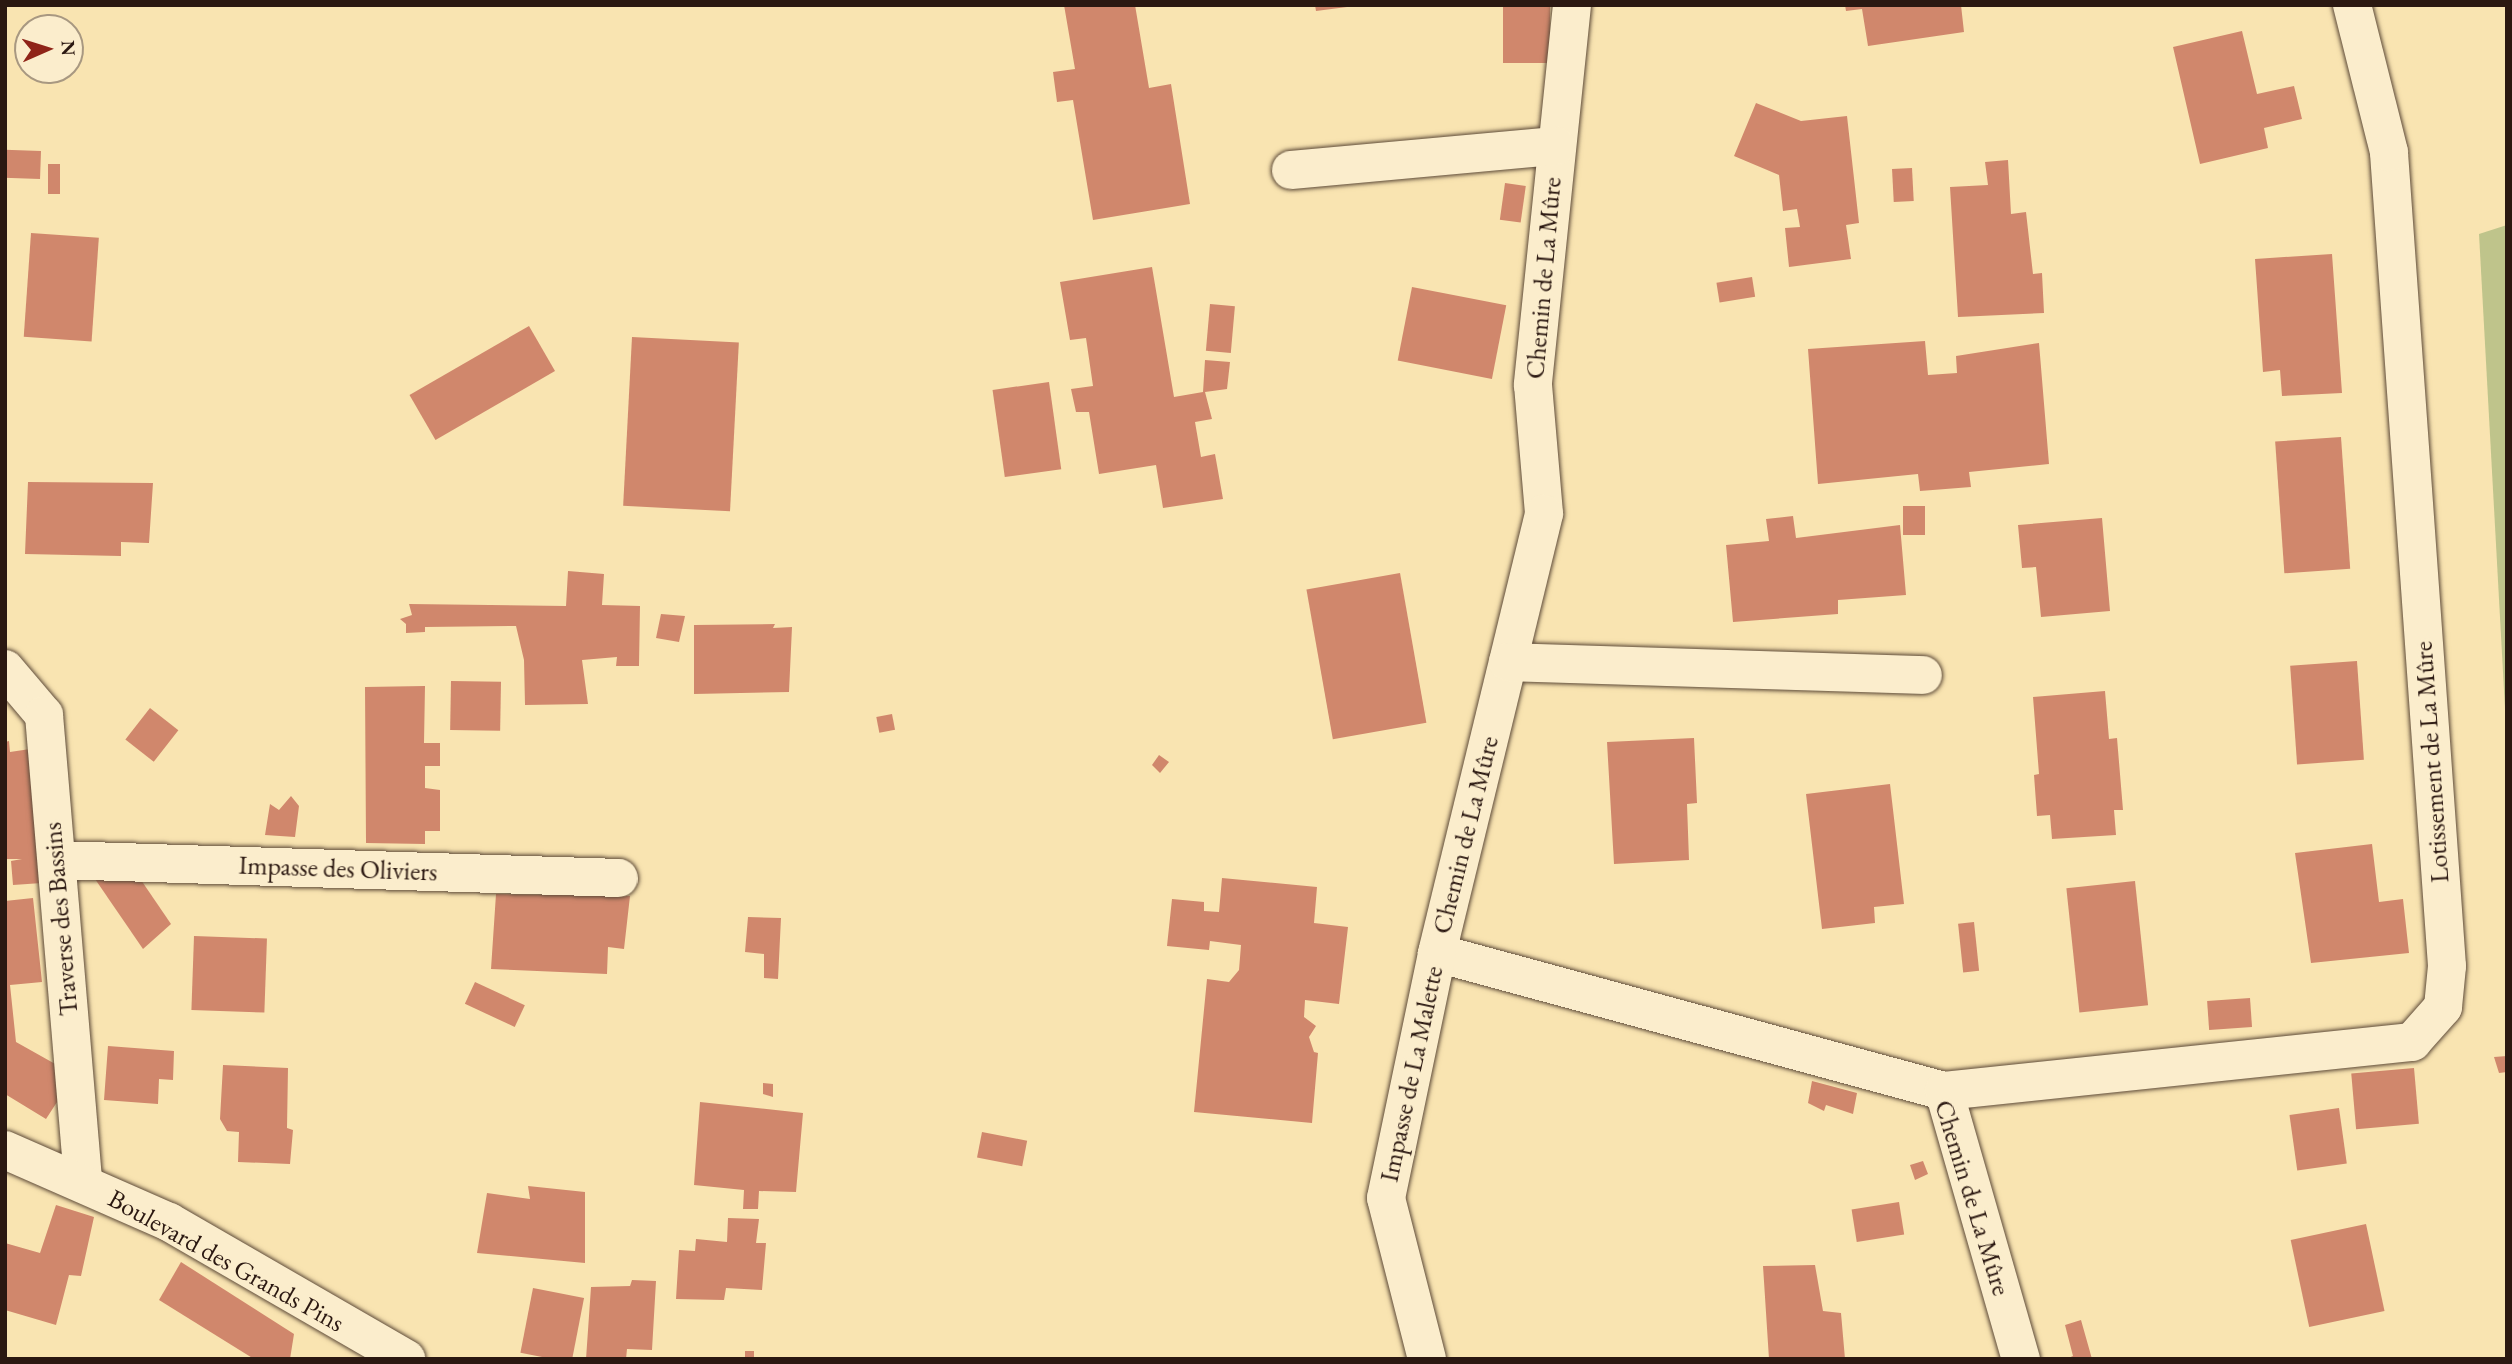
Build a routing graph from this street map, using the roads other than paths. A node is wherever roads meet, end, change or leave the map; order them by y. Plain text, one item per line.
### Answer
1 (1572, 5) edge
2 (2352, 5) edge
3 (1556, 146) junction
4 (1291, 170) dead end
5 (1508, 662) junction
6 (5, 669) edge
7 (1923, 675) dead end
8 (57, 860) junction
9 (619, 878) dead end
10 (1437, 953) junction
11 (1944, 1091) junction
12 (5, 1150) edge
13 (83, 1182) junction
14 (406, 1359) edge
15 (1427, 1359) edge
16 (2021, 1359) edge

1 - 3 street, Chemin de La Mûre
2 - 11 street, Lotissement de La Mûre
3 - 4 street
3 - 5 street, Chemin de La Mûre
5 - 7 street
5 - 10 street, Chemin de La Mûre
6 - 8 street, Traverse des Bassins
8 - 9 street, Impasse des Oliviers
8 - 13 street, Traverse des Bassins
10 - 11 street, Chemin de La Mûre
10 - 15 street, Impasse de La Malette
11 - 16 street, Chemin de La Mûre
12 - 13 street, Boulevard des Grands Pins
13 - 14 street, Boulevard des Grands Pins

